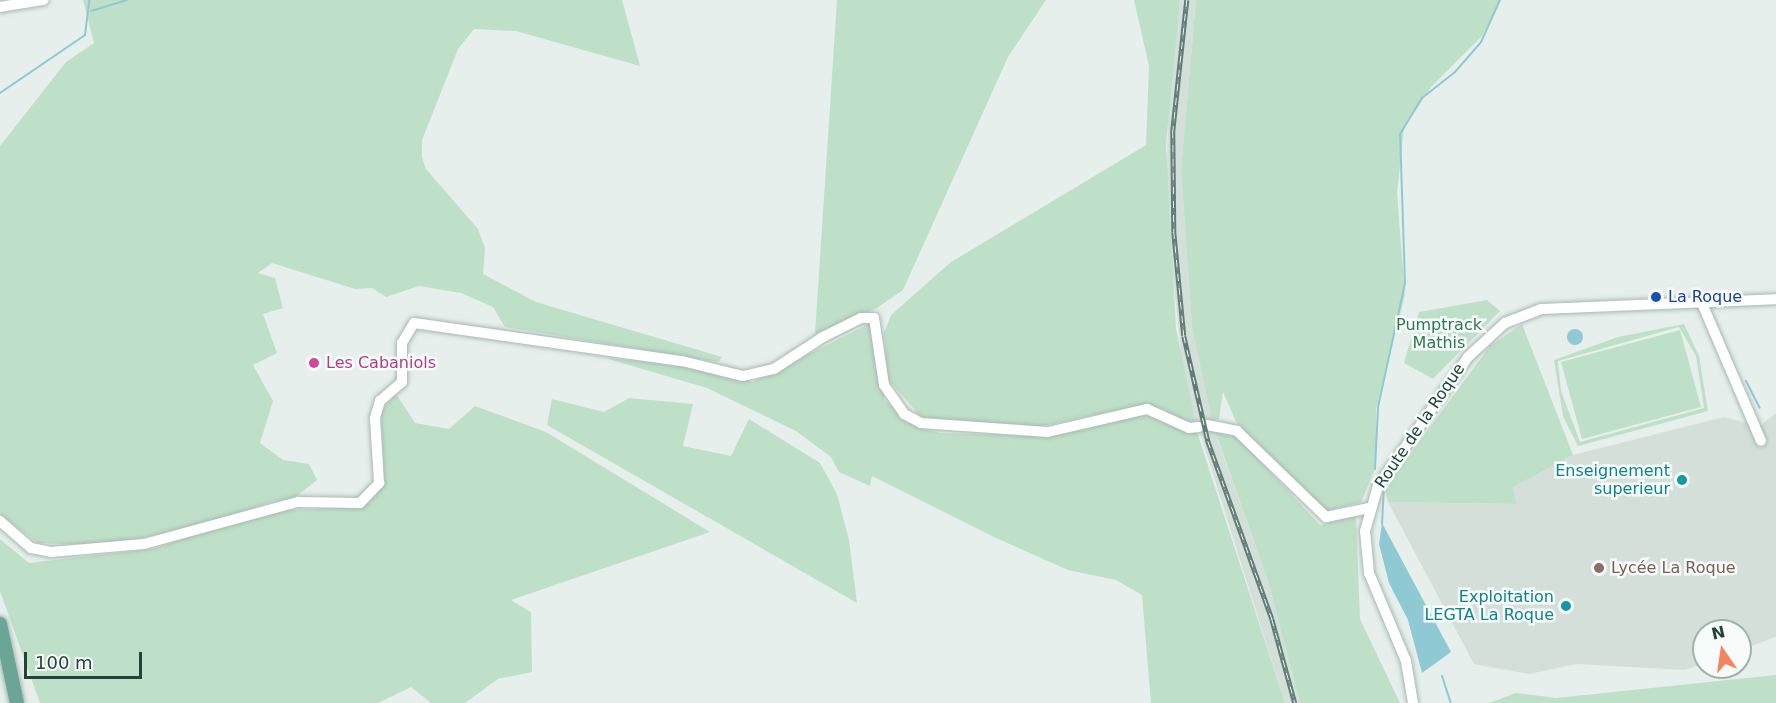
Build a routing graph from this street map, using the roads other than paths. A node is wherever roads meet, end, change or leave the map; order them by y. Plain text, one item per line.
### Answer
1 (43, 0) edge
2 (0, 7) edge
3 (1776, 299) edge
4 (1701, 301) junction
5 (1758, 436) dead end
6 (1369, 508) junction
7 (0, 521) edge
8 (0, 624) edge
9 (17, 703) edge
10 (1413, 703) edge

1 - 2 street
3 - 4 street, Route de la Roque
4 - 5 street
4 - 6 street, Route de la Roque
6 - 7 street
6 - 10 street, Route de la Roque
8 - 9 main road

